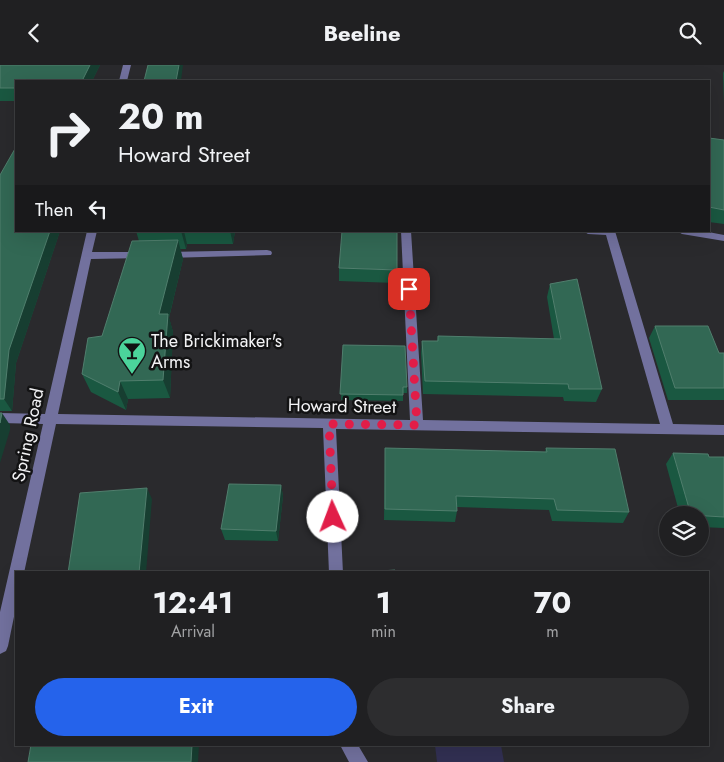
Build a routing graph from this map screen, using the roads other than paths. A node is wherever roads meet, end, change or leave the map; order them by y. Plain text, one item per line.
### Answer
1 (126, 65) edge
2 (123, 80) edge
3 (92, 232) edge
4 (406, 232) edge
5 (610, 232) edge
6 (688, 232) edge
7 (724, 238) edge
8 (267, 253) dead end
9 (87, 256) junction
10 (0, 418) edge
11 (49, 418) junction
12 (329, 424) junction
13 (417, 425) junction
14 (668, 429) junction
15 (724, 430) edge
16 (16, 571) edge
17 (336, 571) edge
18 (15, 576) edge
19 (0, 646) edge
20 (349, 746) edge
21 (359, 762) edge

1 - 2 street
3 - 9 street, Spring Road
4 - 13 street
5 - 14 street
6 - 7 street
8 - 9 street
9 - 11 street, Spring Road
10 - 11 street, Howard Street
11 - 12 street, Howard Street
11 - 16 street, Spring Road
12 - 13 street, Howard Street
12 - 17 street
13 - 14 street, Howard Street
14 - 15 street, Howard Street
18 - 19 street, Spring Road
20 - 21 street

